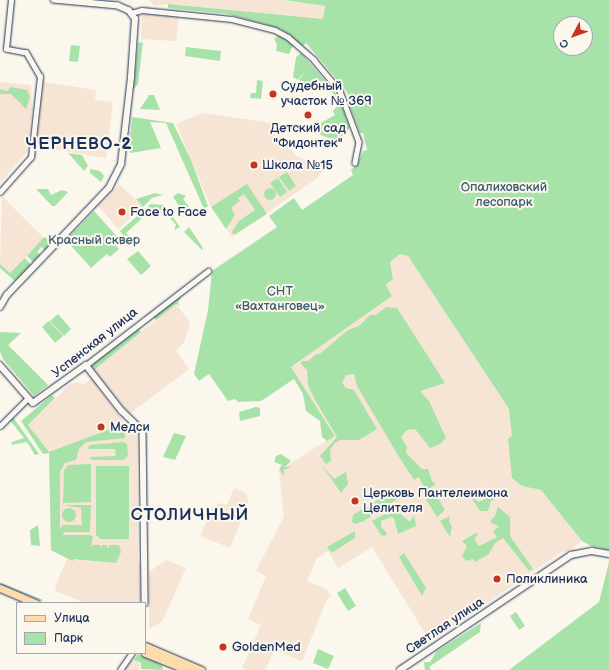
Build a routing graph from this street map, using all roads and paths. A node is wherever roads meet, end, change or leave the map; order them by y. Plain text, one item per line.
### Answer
1 (11, 0) edge
2 (54, 0) edge
3 (131, 14) junction
4 (355, 163) dead end
5 (0, 192) edge
6 (208, 271) dead end
7 (0, 307) edge
8 (0, 365) edge
9 (86, 365) junction
10 (27, 399) junction
11 (0, 426) edge
12 (609, 554) edge
13 (0, 588) edge
14 (0, 592) edge
15 (24, 602) edge
16 (34, 602) edge
17 (145, 602) edge
18 (146, 646) edge
19 (146, 653) edge
20 (131, 654) edge
21 (120, 670) edge
22 (187, 670) edge
23 (201, 670) edge
24 (400, 670) edge

1 - 5 street
2 - 3 street
3 - 4 street
3 - 7 street
6 - 9 street, Успенская улица
8 - 10 street
9 - 10 street, Успенская улица
9 - 17 street
10 - 11 street
12 - 24 street, Светлая улица
13 - 16 main road
14 - 15 main road
18 - 23 main road
19 - 22 main road
20 - 21 street

